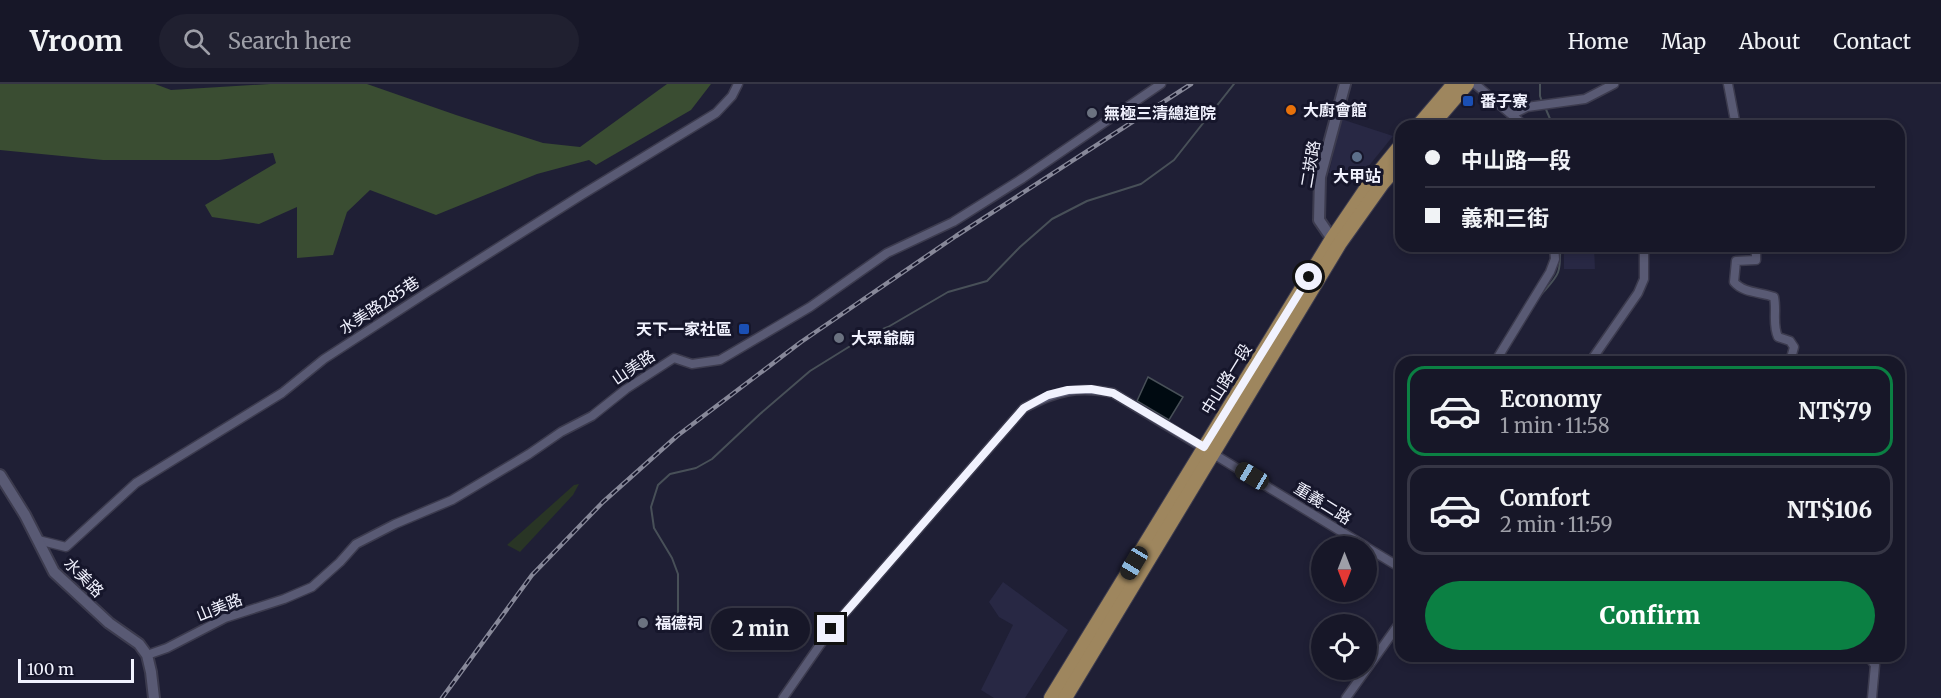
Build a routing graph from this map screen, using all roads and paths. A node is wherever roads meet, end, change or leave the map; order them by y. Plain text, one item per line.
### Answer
1 (738, 84) edge
2 (1161, 84) edge
3 (1345, 84) edge
4 (1454, 84) edge
5 (1467, 84) edge
6 (1475, 84) edge
7 (1614, 84) edge
8 (1728, 84) edge
9 (1513, 114) junction
10 (1423, 120) edge
11 (1436, 120) edge
12 (1519, 120) edge
13 (1735, 120) edge
14 (1395, 152) edge
15 (1395, 169) edge
16 (1336, 241) junction
17 (1554, 252) edge
18 (1644, 252) edge
19 (1756, 252) edge
20 (1499, 356) edge
21 (1594, 356) edge
22 (1792, 356) edge
23 (1209, 450) junction
24 (0, 475) edge
25 (1348, 536) edge
26 (38, 540) junction
27 (1377, 554) edge
28 (1395, 564) edge
29 (1395, 629) edge
30 (147, 655) junction
31 (1873, 662) edge
32 (154, 698) edge
33 (783, 698) edge
34 (1051, 698) edge
35 (1065, 698) edge
36 (1346, 698) edge
37 (1872, 698) edge

1 - 26 street, 水美路285巷
2 - 30 street, 山美路
3 - 16 street, 二崁路
4 - 10 main road
5 - 11 main road
6 - 9 street
7 - 9 street
8 - 13 street
9 - 12 street
14 - 16 main road, 中山路一段
15 - 16 main road, 中山路一段
16 - 23 main road, 中山路一段
17 - 20 street
18 - 21 street
19 - 22 street
23 - 25 street, 重義二路
23 - 33 street, 重義二路
23 - 34 main road, 中山路一段
23 - 35 main road, 中山路一段
24 - 26 street, 水美路
26 - 30 street, 水美路
27 - 28 street, 重義二路
29 - 36 street
30 - 32 street
31 - 37 street

